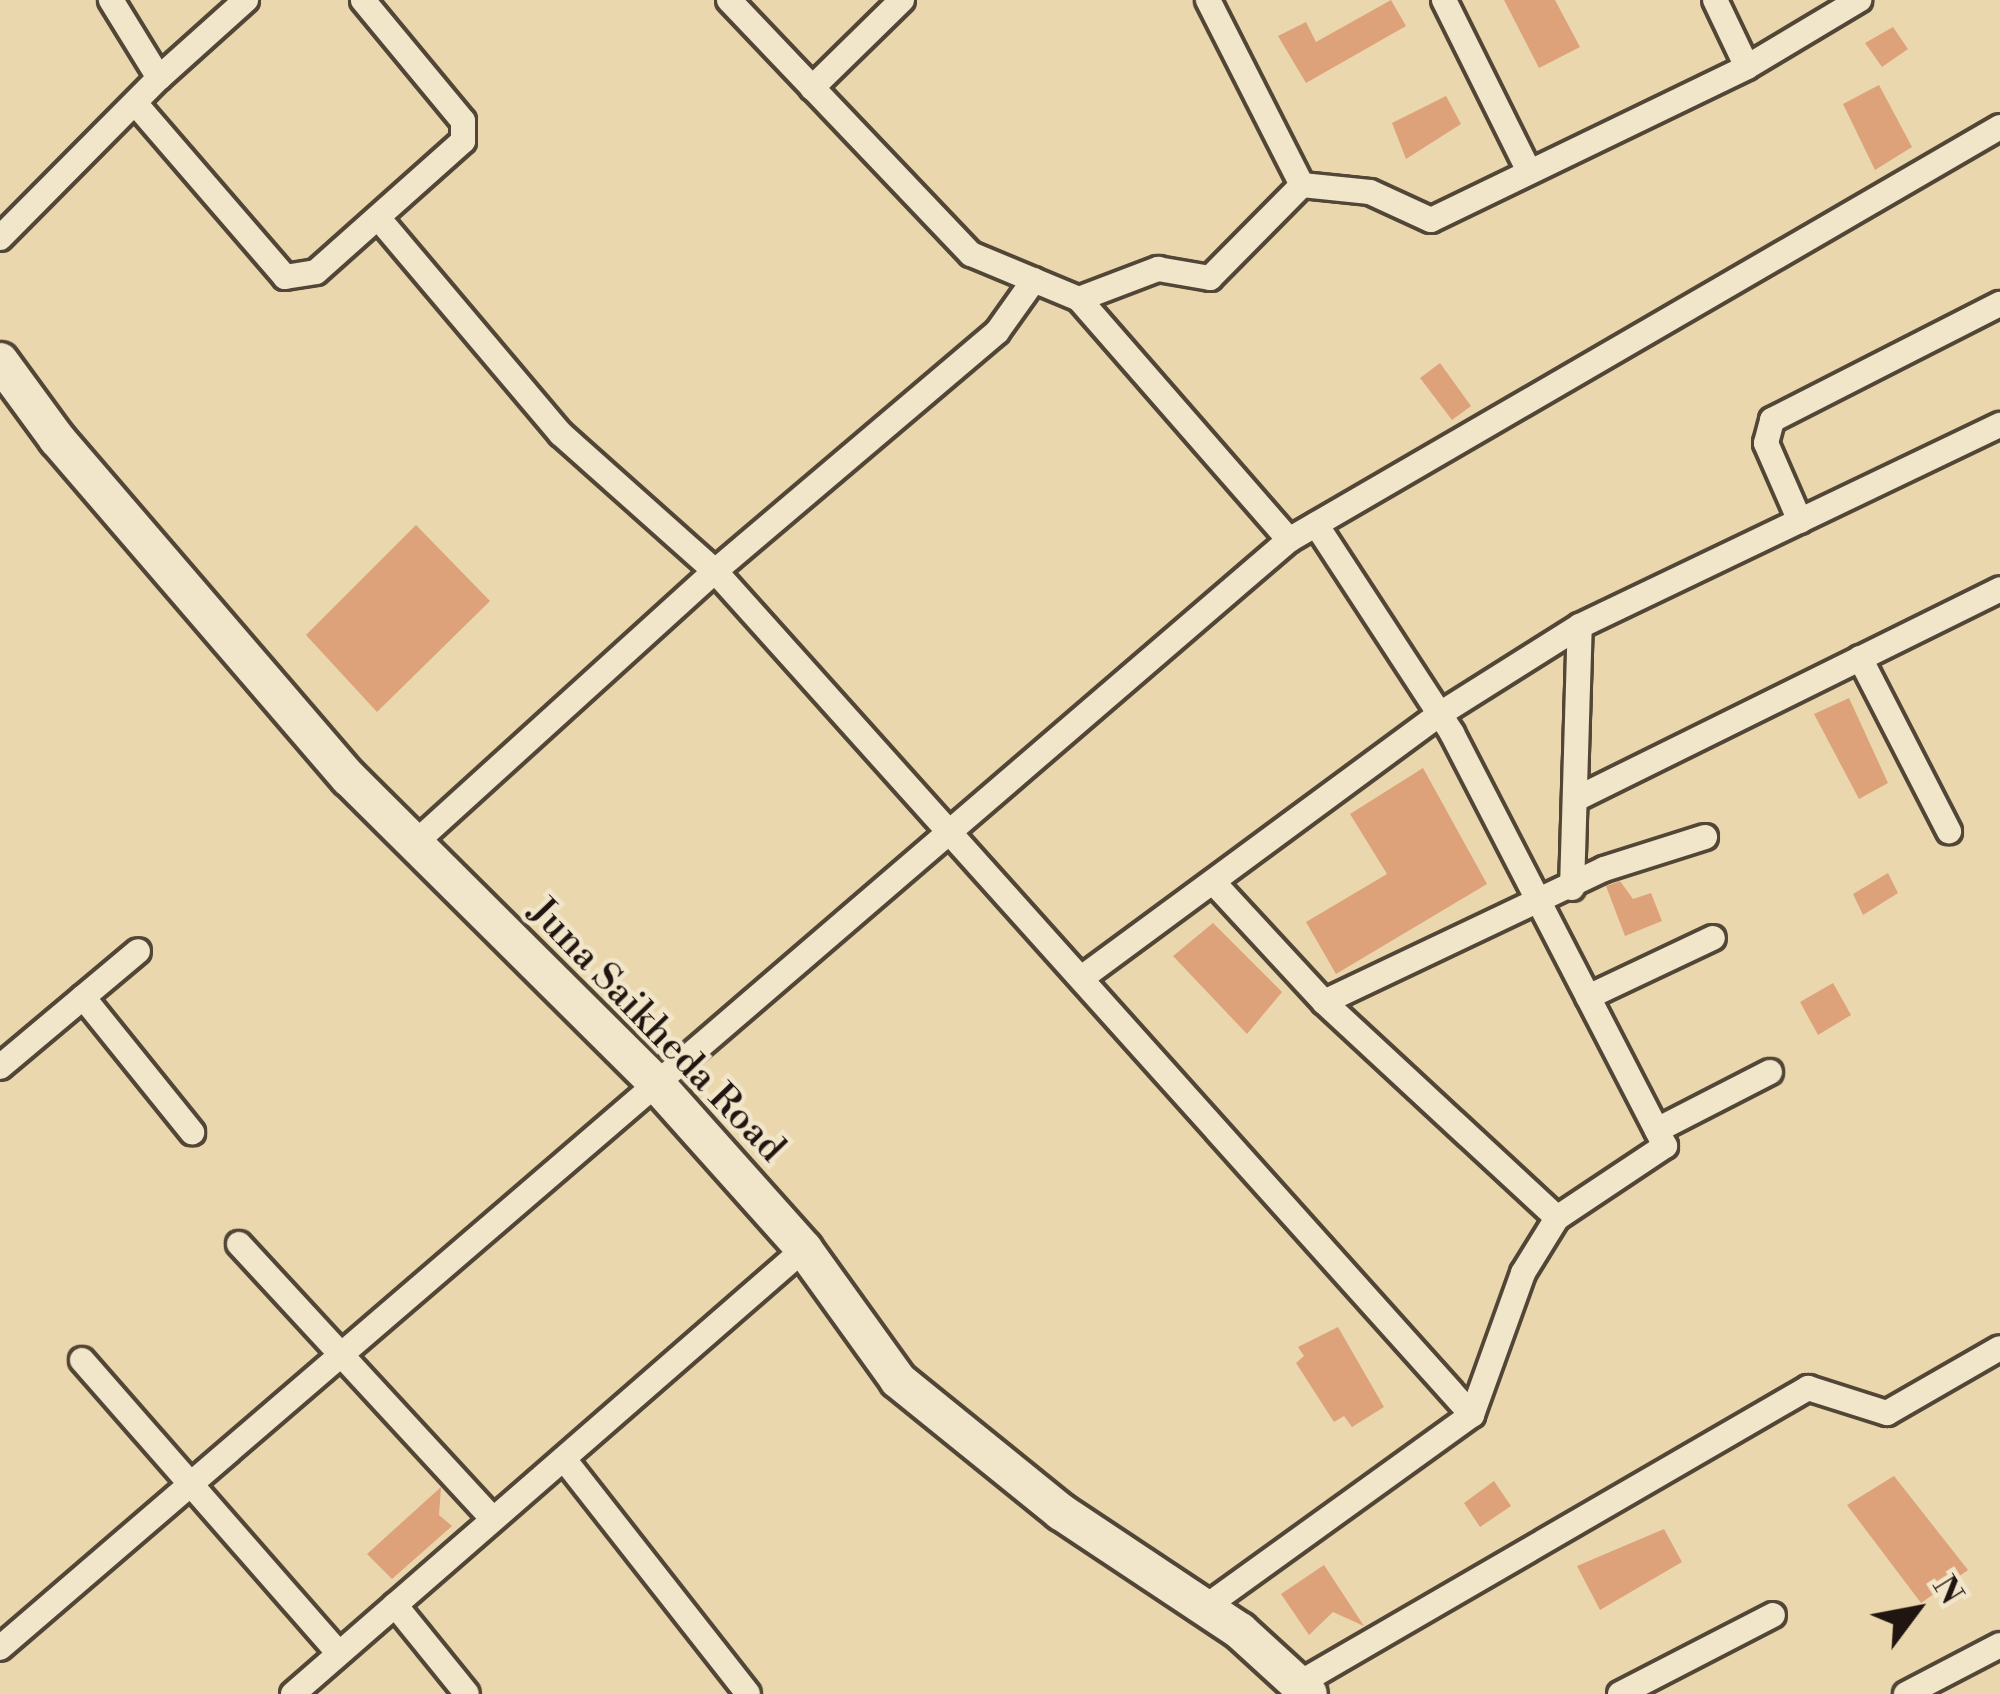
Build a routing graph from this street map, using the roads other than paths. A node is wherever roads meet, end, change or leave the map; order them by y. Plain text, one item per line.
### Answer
1 (111, 0) edge
2 (246, 0) edge
3 (363, 0) edge
4 (729, 0) edge
5 (902, 0) edge
6 (1208, 0) edge
7 (1444, 0) edge
8 (1714, 0) edge
9 (1859, 0) edge
10 (1747, 67) junction
11 (159, 78) junction
12 (812, 88) junction
13 (135, 103) junction
14 (2000, 127) edge
15 (1528, 169) junction
16 (1302, 185) junction
17 (380, 220) junction
18 (0, 238) edge
19 (1034, 280) junction
20 (1079, 298) junction
21 (2000, 304) edge
22 (0, 362) edge
23 (2000, 425) edge
24 (1799, 521) junction
25 (1316, 524) junction
26 (1289, 540) junction
27 (715, 571) junction
28 (2000, 589) edge
29 (1580, 626) junction
30 (1860, 658) junction
31 (1440, 714) junction
32 (1578, 798) junction
33 (948, 830) junction
34 (1949, 831) dead end
35 (1705, 837) dead end
36 (415, 843) junction
37 (1213, 882) junction
38 (1572, 888) junction
39 (1540, 903) junction
40 (1713, 938) dead end
41 (138, 951) dead end
42 (1082, 977) junction
43 (83, 997) junction
44 (1588, 997) junction
45 (1324, 1002) junction
46 (0, 1066) edge
47 (1770, 1072) dead end
48 (654, 1081) junction
49 (1657, 1130) junction
50 (192, 1132) dead end
51 (1557, 1218) junction
52 (238, 1244) dead end
53 (804, 1249) junction
54 (2000, 1348) edge
55 (341, 1354) junction
56 (82, 1360) dead end
57 (1472, 1415) junction
58 (564, 1459) junction
59 (192, 1486) junction
60 (493, 1520) junction
61 (395, 1605) junction
62 (1204, 1608) junction
63 (1773, 1615) dead end
64 (2000, 1645) edge
65 (0, 1648) edge
66 (339, 1654) junction
67 (1304, 1689) edge
68 (293, 1694) edge
69 (467, 1694) edge
70 (748, 1694) edge
71 (1620, 1694) edge
72 (1906, 1694) edge

1 - 11 street
2 - 11 street
3 - 17 street
4 - 12 street
5 - 12 street
6 - 16 street
7 - 15 street
8 - 10 street
9 - 10 street
10 - 15 street
11 - 13 street
12 - 19 street
13 - 17 street
13 - 18 street
14 - 25 street
15 - 16 street
16 - 20 street
17 - 27 street
19 - 20 street
19 - 27 street
20 - 26 street
21 - 24 street
22 - 36 main road, Juna Saikheda Road
23 - 24 street
24 - 29 street
25 - 26 street
25 - 31 street
26 - 33 street
27 - 33 street
27 - 36 street
28 - 30 street
29 - 31 street
29 - 32 street
30 - 32 street
30 - 34 street
31 - 37 street
31 - 39 street
32 - 38 street
33 - 42 street
33 - 48 street
35 - 38 street
36 - 48 main road, Juna Saikheda Road
37 - 42 street
37 - 45 street
38 - 39 street
39 - 44 street
39 - 45 street
40 - 44 street
41 - 43 street
42 - 57 street
43 - 46 street
43 - 50 street
44 - 49 street
45 - 51 street
47 - 49 street
48 - 53 main road, Juna Saikheda Road
48 - 55 street
49 - 51 street
51 - 57 street
52 - 55 street
53 - 58 street
53 - 62 main road, Juna Saikheda Road
54 - 67 street
55 - 59 street
55 - 60 street
56 - 59 street
57 - 62 street
58 - 60 street
58 - 70 street
59 - 65 street
59 - 66 street
60 - 61 street
61 - 66 street
61 - 69 street
62 - 67 main road, Juna Saikheda Road
63 - 71 street
64 - 72 street
66 - 68 street

